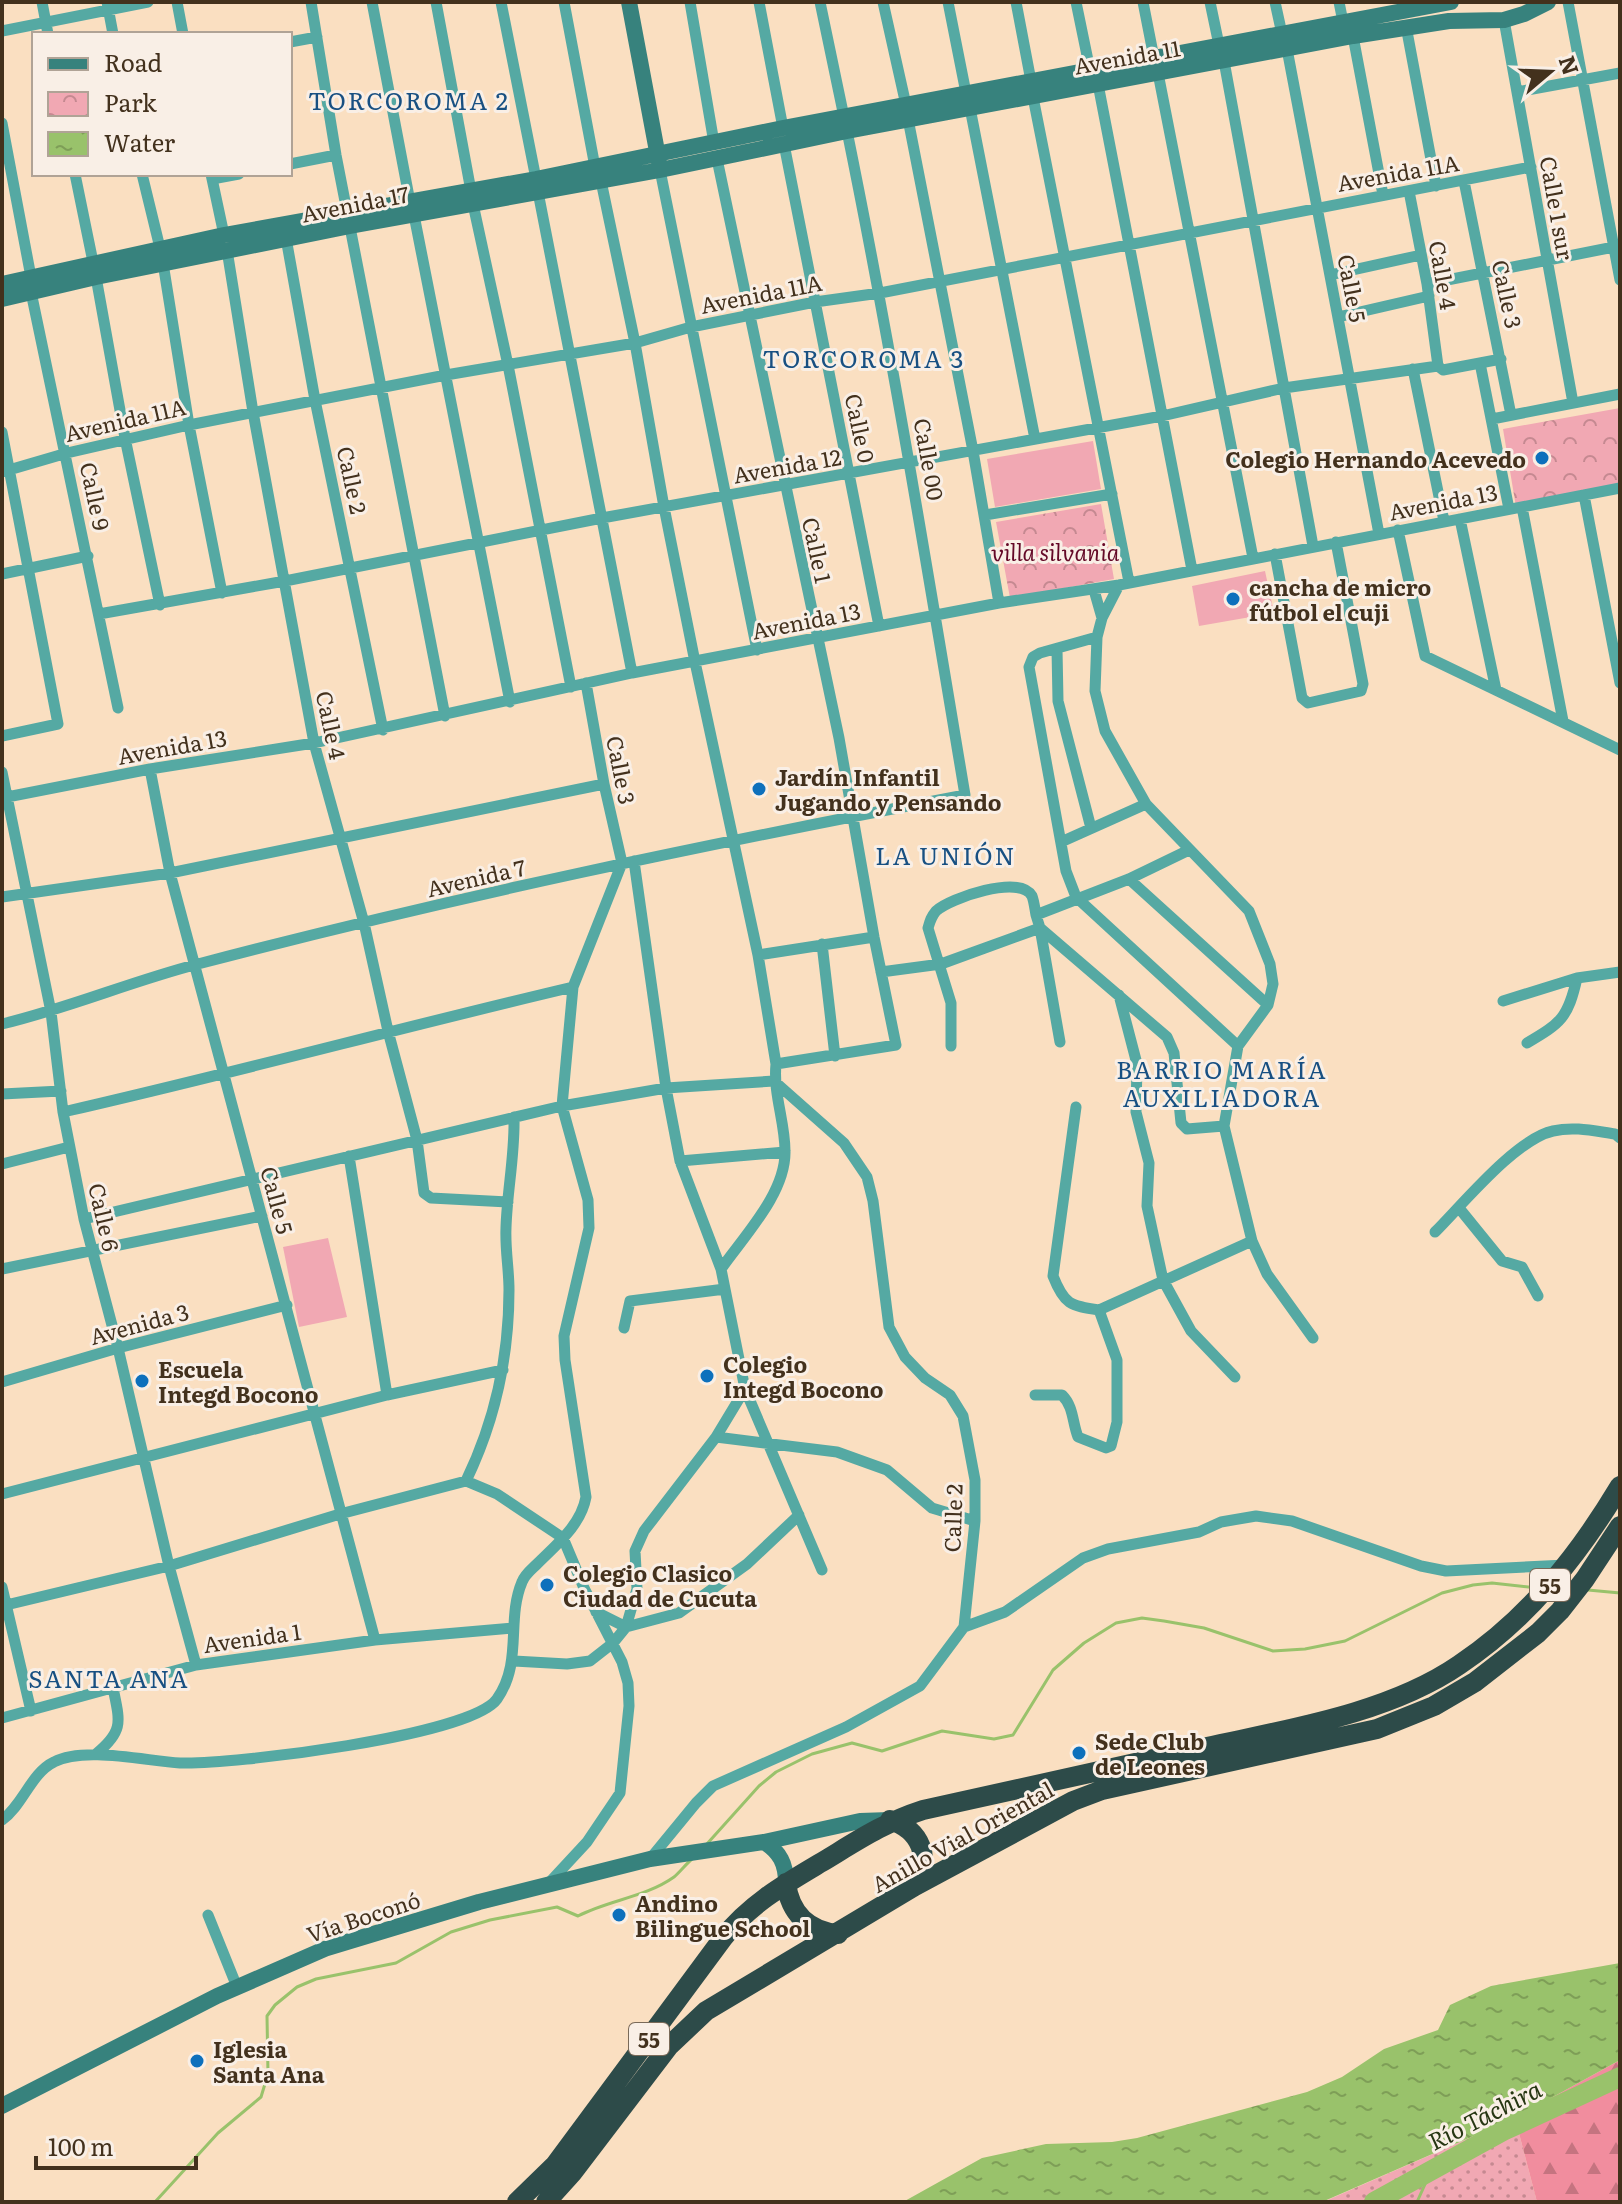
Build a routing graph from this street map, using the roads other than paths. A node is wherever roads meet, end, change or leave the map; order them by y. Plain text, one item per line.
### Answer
1 (42, 2) edge
2 (148, 2) edge
3 (177, 2) edge
4 (311, 2) edge
5 (372, 2) edge
6 (436, 2) edge
7 (501, 2) edge
8 (564, 2) edge
9 (629, 2) edge
10 (690, 2) edge
11 (759, 2) edge
12 (820, 2) edge
13 (883, 2) edge
14 (948, 2) edge
15 (1016, 2) edge
16 (1076, 2) edge
17 (1143, 2) edge
18 (1210, 2) edge
19 (1275, 2) edge
20 (1339, 2) edge
21 (1451, 2) edge
22 (1545, 2) edge
23 (1568, 2) edge
24 (108, 6) edge
25 (1405, 13) edge
26 (1504, 20) junction
27 (46, 28) edge
28 (1348, 29) junction
29 (2, 31) edge
30 (113, 32) edge
31 (183, 32) edge
32 (317, 37) junction
33 (1284, 41) junction
34 (292, 42) edge
35 (1222, 53) junction
36 (1156, 65) junction
37 (1620, 73) edge
38 (1094, 77) junction
39 (1582, 80) junction
40 (1032, 89) junction
41 (1517, 92) junction
42 (968, 101) junction
43 (907, 112) junction
44 (2, 123) edge
45 (845, 124) junction
46 (784, 136) junction
47 (716, 151) junction
48 (336, 155) junction
49 (659, 162) junction
50 (292, 164) edge
51 (1531, 167) junction
52 (598, 174) junction
53 (75, 176) edge
54 (142, 176) edge
55 (211, 177) edge
56 (1464, 181) junction
57 (537, 185) junction
58 (1436, 186) junction
59 (1409, 191) junction
60 (1383, 195) junction
61 (472, 197) junction
62 (412, 208) junction
63 (1317, 208) junction
64 (349, 218) junction
65 (1253, 220) junction
66 (1189, 232) junction
67 (286, 238) junction
68 (226, 243) junction
69 (1129, 244) junction
70 (1617, 247) edge
71 (1421, 255) junction
72 (161, 256) junction
73 (1063, 256) junction
74 (1546, 261) junction
75 (1002, 268) junction
76 (95, 269) junction
77 (1483, 273) junction
78 (1330, 275) junction
79 (1620, 280) edge
80 (938, 281) junction
81 (2, 284) edge
82 (31, 284) junction
83 (1428, 290) junction
84 (880, 293) junction
85 (2, 299) edge
86 (815, 302) junction
87 (750, 315) junction
88 (1338, 317) junction
89 (691, 327) junction
90 (635, 343) junction
91 (570, 354) junction
92 (1501, 359) junction
93 (1480, 363) junction
94 (508, 365) junction
95 (1438, 366) junction
96 (1413, 369) junction
97 (446, 375) junction
98 (1349, 376) junction
99 (380, 387) junction
100 (1284, 388) junction
101 (1620, 394) edge
102 (315, 400) junction
103 (1222, 401) junction
104 (1573, 403) junction
105 (253, 412) junction
106 (1511, 415) junction
107 (1162, 416) junction
108 (1492, 419) junction
109 (189, 425) junction
110 (1098, 427) junction
111 (2, 432) edge
112 (125, 438) junction
113 (1035, 439) junction
114 (973, 451) junction
115 (67, 453) junction
116 (911, 462) junction
117 (6, 471) edge
118 (850, 474) junction
119 (784, 486) junction
120 (1620, 488) edge
121 (1112, 494) junction
122 (1584, 495) junction
123 (727, 496) junction
124 (664, 507) junction
125 (1515, 508) junction
126 (985, 515) junction
127 (602, 518) junction
128 (1460, 519) junction
129 (1444, 521) junction
130 (1398, 530) junction
131 (539, 531) junction
132 (1379, 534) junction
133 (1336, 542) junction
134 (477, 543) junction
135 (1313, 546) junction
136 (1275, 554) junction
137 (416, 555) junction
138 (88, 556) junction
139 (1253, 558) junction
140 (27, 569) junction
141 (351, 569) junction
142 (1192, 570) junction
143 (2, 574) edge
144 (285, 581) junction
145 (1124, 584) junction
146 (1094, 590) junction
147 (222, 593) junction
148 (999, 603) junction
149 (160, 605) junction
150 (99, 614) junction
151 (935, 617) junction
152 (1102, 618) junction
153 (879, 626) junction
154 (1097, 637) junction
155 (817, 638) junction
156 (1057, 649) junction
157 (757, 650) junction
158 (695, 662) junction
159 (632, 673) junction
160 (586, 683) junction
161 (1620, 683) edge
162 (571, 687) junction
163 (1496, 690) junction
164 (510, 702) junction
165 (118, 708) dead end
166 (445, 716) junction
167 (1563, 721) junction
168 (383, 730) junction
169 (2, 736) edge
170 (314, 743) junction
171 (1620, 750) edge
172 (150, 769) junction
173 (2, 772) edge
174 (604, 784) junction
175 (965, 795) joint
176 (4, 797) edge
177 (1146, 804) junction
178 (852, 817) junction
179 (1091, 828) junction
180 (339, 839) junction
181 (734, 839) junction
182 (1061, 842) junction
183 (1189, 850) junction
184 (628, 862) junction
185 (170, 873) junction
186 (1129, 879) junction
187 (27, 892) junction
188 (2, 897) edge
189 (1076, 897) junction
190 (1036, 915) junction
191 (364, 923) junction
192 (1040, 928) junction
193 (874, 937) junction
194 (822, 944) junction
195 (758, 955) junction
196 (196, 964) junction
197 (941, 964) junction
198 (881, 972) junction
199 (1620, 972) edge
200 (1577, 978) junction
201 (573, 987) junction
202 (1118, 995) junction
203 (1503, 1001) dead end
204 (1268, 1005) junction
205 (51, 1012) junction
206 (2, 1024) edge
207 (388, 1031) junction
208 (1060, 1042) dead end
209 (1527, 1043) dead end
210 (951, 1046) dead end
211 (1238, 1046) junction
212 (835, 1056) junction
213 (776, 1064) junction
214 (226, 1075) junction
215 (774, 1081) junction
216 (666, 1088) junction
217 (61, 1091) junction
218 (2, 1094) edge
219 (562, 1106) junction
220 (1076, 1107) dead end
221 (63, 1112) junction
222 (514, 1117) junction
223 (1224, 1126) junction
224 (1620, 1138) edge
225 (417, 1140) junction
226 (69, 1147) junction
227 (785, 1152) junction
228 (349, 1156) junction
229 (680, 1161) junction
230 (2, 1164) edge
231 (251, 1179) junction
232 (508, 1202) junction
233 (1459, 1208) junction
234 (262, 1216) junction
235 (84, 1219) junction
236 (1435, 1232) dead end
237 (1252, 1241) junction
238 (90, 1249) junction
239 (2, 1269) edge
240 (721, 1269) junction
241 (1163, 1280) junction
242 (725, 1289) junction
243 (1538, 1296) dead end
244 (287, 1305) junction
245 (1099, 1310) junction
246 (624, 1328) dead end
247 (1313, 1338) dead end
248 (118, 1348) junction
249 (503, 1370) junction
250 (1235, 1377) dead end
251 (2, 1382) edge
252 (745, 1389) junction
253 (387, 1395) junction
254 (1035, 1395) dead end
255 (315, 1413) junction
256 (716, 1437) junction
257 (765, 1442) junction
258 (142, 1456) junction
259 (466, 1481) junction
260 (1620, 1486) edge
261 (2, 1494) edge
262 (340, 1514) junction
263 (799, 1515) junction
264 (975, 1521) junction
265 (1620, 1526) edge
266 (563, 1538) junction
267 (1568, 1565) junction
268 (169, 1566) junction
269 (822, 1570) dead end
270 (2, 1587) edge
271 (4, 1605) edge
272 (596, 1612) junction
273 (626, 1627) junction
274 (964, 1627) junction
275 (513, 1628) junction
276 (375, 1640) junction
277 (613, 1643) junction
278 (514, 1661) junction
279 (590, 1661) junction
280 (622, 1662) junction
281 (196, 1665) junction
282 (113, 1688) junction
283 (31, 1711) junction
284 (2, 1718) edge
285 (96, 1754) junction
286 (2, 1820) edge
287 (890, 1820) junction
288 (764, 1842) junction
289 (650, 1859) junction
290 (786, 1883) junction
291 (548, 1884) junction
292 (915, 1886) junction
293 (208, 1915) dead end
294 (838, 1934) junction
295 (237, 1987) junction
296 (2, 2106) edge
297 (517, 2202) edge
298 (546, 2202) edge

1 - 27 street
2 - 24 street
3 - 31 street
4 - 32 street
5 - 62 street
6 - 61 street
7 - 57 street
8 - 52 street
9 - 49 street
10 - 47 street, Calle 1
11 - 46 street, Calle 0
12 - 45 street, Calle 00
13 - 43 street
14 - 42 street
15 - 40 street
16 - 38 street
17 - 36 street
18 - 35 street
19 - 33 street, Calle 5
20 - 28 street
21 - 25 street, Avenida 11
22 - 26 street, Avenida 11
23 - 39 street
24 - 27 street
24 - 30 street
25 - 26 street, Avenida 11
25 - 28 street, Avenida 11
25 - 58 street
26 - 41 street, Calle 1 sur
27 - 29 street
28 - 33 street, Avenida 11
28 - 60 street
32 - 34 street
32 - 48 street
33 - 35 street, Avenida 11
33 - 63 street, Calle 5
35 - 36 street, Avenida 11
35 - 65 street
36 - 38 street, Avenida 11
36 - 66 street
37 - 39 street
38 - 40 street, Avenida 11
38 - 69 street
39 - 41 street
39 - 70 street
40 - 42 street, Avenida 11
40 - 73 street
41 - 51 street, Calle 1 sur
42 - 43 street, Avenida 11
42 - 75 street
43 - 45 street, Avenida 11
43 - 80 street
44 - 82 street, Calle 9
45 - 46 street, Avenida 11
45 - 84 street, Calle 00
46 - 47 street, Avenida 11
46 - 86 street, Calle 0
47 - 49 street, Avenida 17
47 - 87 street, Calle 1
48 - 50 street
48 - 64 street
49 - 52 street, Avenida 17
49 - 89 street
51 - 56 street, Avenida 11A
51 - 74 street, Calle 1 sur
52 - 57 street, Avenida 17
52 - 90 street
53 - 76 street
54 - 72 street
55 - 68 street, Calle 4
56 - 58 street, Avenida 11A
56 - 77 street, Calle 3
57 - 61 street, Avenida 17
57 - 91 street
58 - 59 street, Avenida 11A
59 - 60 street, Avenida 11A
59 - 71 street, Calle 4
60 - 63 street, Avenida 11A
61 - 62 street, Avenida 17
61 - 94 street
62 - 64 street, Avenida 17
62 - 97 street
63 - 65 street, Avenida 11A
63 - 78 street, Calle 5
64 - 67 street, Avenida 17
64 - 68 street, Avenida 17
64 - 99 street
65 - 66 street, Avenida 11A
65 - 100 street
66 - 69 street, Avenida 11A
66 - 103 street
67 - 68 street, Avenida 17
67 - 102 street, Calle 2
68 - 72 street, Avenida 17
68 - 105 street, Calle 4
69 - 73 street, Avenida 11A
69 - 107 street
70 - 74 street
70 - 79 street
71 - 78 street
71 - 83 street, Calle 4
72 - 76 street, Avenida 17
72 - 109 street
73 - 75 street, Avenida 11A
73 - 110 street
74 - 77 street
74 - 104 street, Calle 1 sur
75 - 80 street, Avenida 11A
75 - 113 street
76 - 82 street, Avenida 17
76 - 112 street
77 - 83 street
77 - 92 street, Calle 3
78 - 88 street, Calle 5
80 - 84 street, Avenida 11A
80 - 114 street
81 - 82 street, Avenida 17
82 - 85 street, Avenida 17
82 - 115 street, Calle 9
83 - 88 street
83 - 95 street, Calle 4
84 - 86 street, Avenida 11A
84 - 116 street, Calle 00
86 - 87 street, Avenida 11A
86 - 118 street, Calle 0
87 - 89 street, Avenida 11A
87 - 119 street, Calle 1
88 - 98 street, Calle 5
89 - 90 street, Avenida 11A
89 - 123 street
90 - 91 street, Avenida 11A
90 - 124 street
91 - 94 street, Avenida 11A
91 - 127 street
92 - 93 street, Avenida 12
92 - 106 street, Calle 3
93 - 95 street, Avenida 12
93 - 108 street
94 - 97 street, Avenida 11A
94 - 131 street
95 - 96 street, Avenida 12
96 - 98 street, Avenida 12
96 - 129 street
97 - 99 street, Avenida 11A
97 - 134 street
98 - 100 street, Avenida 12
98 - 132 street, Calle 5
99 - 102 street, Avenida 11A
99 - 137 street
100 - 103 street, Avenida 12
100 - 135 street
101 - 104 street
102 - 105 street, Avenida 11A
102 - 141 street, Calle 2
103 - 107 street, Avenida 12
103 - 139 street
104 - 106 street
105 - 109 street, Avenida 11A
105 - 144 street, Calle 4
106 - 108 street
107 - 110 street, Avenida 12
107 - 142 street
108 - 125 street
109 - 112 street, Avenida 11A
109 - 147 street
110 - 113 street, Avenida 12
110 - 121 street
111 - 117 street
112 - 115 street, Avenida 11A
112 - 149 street
113 - 114 street, Avenida 12
114 - 116 street, Avenida 12
114 - 126 street
115 - 117 street, Avenida 11A
115 - 138 street, Calle 9
116 - 118 street, Avenida 12
116 - 151 street, Calle 00
117 - 140 street
118 - 119 street, Avenida 12
118 - 153 street, Calle 0
119 - 123 street, Avenida 12
119 - 155 street, Calle 1
120 - 122 street, Avenida 13
121 - 126 street
121 - 145 street
122 - 125 street, Avenida 13
122 - 161 street
123 - 124 street, Avenida 12
123 - 157 street
124 - 127 street, Avenida 12
124 - 158 street
125 - 128 street, Avenida 13
125 - 167 street
126 - 148 street
127 - 131 street, Avenida 12
127 - 159 street
128 - 129 street, Avenida 13
128 - 163 street
129 - 130 street, Avenida 13
130 - 132 street, Avenida 13
130 - 163 street
131 - 134 street, Avenida 12
131 - 162 street
132 - 133 street, Avenida 13
133 - 135 street, Avenida 13
133 - 136 street
134 - 137 street, Avenida 12
134 - 164 street
135 - 136 street, Avenida 13
136 - 139 street, Avenida 13
137 - 141 street, Avenida 12
137 - 166 street
138 - 140 street
138 - 150 street, Calle 9
139 - 142 street, Avenida 13
140 - 143 street
140 - 169 street
141 - 144 street, Avenida 12
141 - 168 street, Calle 2
142 - 145 street, Avenida 13
144 - 147 street, Avenida 12
144 - 170 street, Calle 4
145 - 146 street, Avenida 13
145 - 152 street
146 - 148 street, Avenida 13
146 - 152 street
147 - 149 street, Avenida 12
148 - 151 street, Avenida 13
149 - 150 street, Avenida 12
150 - 165 street, Calle 9
151 - 153 street, Avenida 13
151 - 175 street, Calle 00
152 - 154 street
153 - 155 street, Avenida 13
154 - 156 street
154 - 177 street
155 - 157 street, Avenida 13
155 - 178 street, Calle 1
156 - 179 street
156 - 182 street
157 - 158 street, Avenida 13
158 - 159 street, Avenida 13
158 - 181 street
159 - 160 street, Avenida 13
160 - 162 street, Avenida 13
160 - 174 street, Calle 3
162 - 164 street, Avenida 13
163 - 167 street
164 - 166 street, Avenida 13
166 - 168 street, Avenida 13
167 - 171 street
168 - 170 street, Avenida 13
170 - 172 street, Avenida 13
170 - 180 street, Calle 4
172 - 176 street, Avenida 13
172 - 185 street, Calle 5
173 - 176 street, Calle 6
174 - 180 street
174 - 184 street, Calle 3
175 - 178 street, Avenida 7
176 - 187 street, Calle 6
177 - 179 street
177 - 183 street
178 - 181 street, Avenida 7
178 - 193 street, Calle 1
179 - 182 street
180 - 185 street
180 - 191 street, Calle 4
181 - 184 street, Avenida 7
181 - 195 street
182 - 189 street
183 - 186 street
183 - 204 street
184 - 191 street, Avenida 7
184 - 201 street
184 - 216 street, Calle 3
185 - 187 street
185 - 196 street, Calle 5
186 - 189 street
186 - 204 street
187 - 188 street
187 - 205 street, Calle 6
189 - 190 street
189 - 211 street
190 - 192 street
190 - 197 street
191 - 196 street, Avenida 7
191 - 207 street, Calle 4
192 - 197 street
192 - 202 street
192 - 208 street
193 - 194 street
193 - 198 street, Calle 1
194 - 195 street
194 - 212 street
195 - 213 street
196 - 205 street, Avenida 7
196 - 214 street, Calle 5
197 - 198 street
197 - 210 street
198 - 212 street, Calle 1
199 - 200 street
200 - 203 street
200 - 209 street
201 - 207 street
201 - 219 street
202 - 223 street
202 - 241 street
204 - 211 street
205 - 206 street, Avenida 7
205 - 217 street, Calle 6
207 - 214 street
207 - 225 street, Calle 4
211 - 223 street
212 - 213 street
213 - 215 street
214 - 221 street
214 - 231 street, Calle 5
215 - 216 street
215 - 227 street
215 - 264 street, Calle 2
216 - 219 street
216 - 229 street, Calle 3
217 - 218 street
217 - 221 street, Calle 6
219 - 222 street
219 - 266 street
220 - 245 street
221 - 226 street, Calle 6
222 - 225 street
222 - 232 street
223 - 237 street
224 - 233 street
225 - 228 street
225 - 232 street, Calle 4
226 - 230 street
226 - 235 street, Calle 6
227 - 229 street
227 - 240 street
228 - 231 street
228 - 253 street
229 - 240 street, Calle 3
231 - 234 street, Calle 5
231 - 235 street
232 - 249 street
233 - 236 street
233 - 243 street
234 - 238 street
234 - 244 street, Calle 5
235 - 238 street, Calle 6
237 - 241 street
237 - 247 street
238 - 239 street
238 - 248 street, Calle 6
240 - 242 street, Calle 3
241 - 245 street
241 - 250 street
242 - 246 street
242 - 252 street, Calle 3
244 - 248 street, Avenida 3
244 - 255 street, Calle 5
245 - 254 street
248 - 251 street, Avenida 3
248 - 258 street, Calle 6
249 - 253 street
249 - 259 street
252 - 256 street
252 - 257 street, Calle 3
253 - 255 street
255 - 258 street
255 - 262 street, Calle 5
256 - 257 street
256 - 273 street
257 - 263 street, Calle 3
257 - 264 street
258 - 261 street
258 - 268 street, Calle 6
259 - 262 street
259 - 266 street
260 - 267 highway, Anillo Vial Oriental / 55
262 - 268 street
262 - 276 street, Calle 5
263 - 269 street, Calle 3
263 - 273 street
264 - 274 street, Calle 2
265 - 292 highway, Anillo Vial Oriental / 55
266 - 272 street
266 - 275 street
267 - 274 street
267 - 287 highway, Anillo Vial Oriental / 55
268 - 271 street
268 - 281 street, Calle 6
270 - 271 street
271 - 283 street
272 - 273 street
272 - 277 street
273 - 277 street
274 - 289 street
275 - 276 street, Avenida 1
275 - 278 street
276 - 281 street, Avenida 1
277 - 279 street
277 - 280 street
278 - 279 street
278 - 285 street
279 - 280 street
280 - 291 street
281 - 282 street, Avenida 1
282 - 283 street, Avenida 1
282 - 285 street
283 - 284 street, Avenida 1
285 - 286 street
287 - 288 street, Vía Boconó
287 - 290 highway, Anillo Vial Oriental / 55
287 - 292 highway
288 - 289 street, Vía Boconó
288 - 290 street
289 - 291 street, Vía Boconó
290 - 294 highway
290 - 297 highway, Anillo Vial Oriental / 55
291 - 295 street, Vía Boconó
292 - 294 highway, Anillo Vial Oriental / 55
293 - 295 street
294 - 298 highway, Anillo Vial Oriental / 55
295 - 296 street, Vía Boconó

